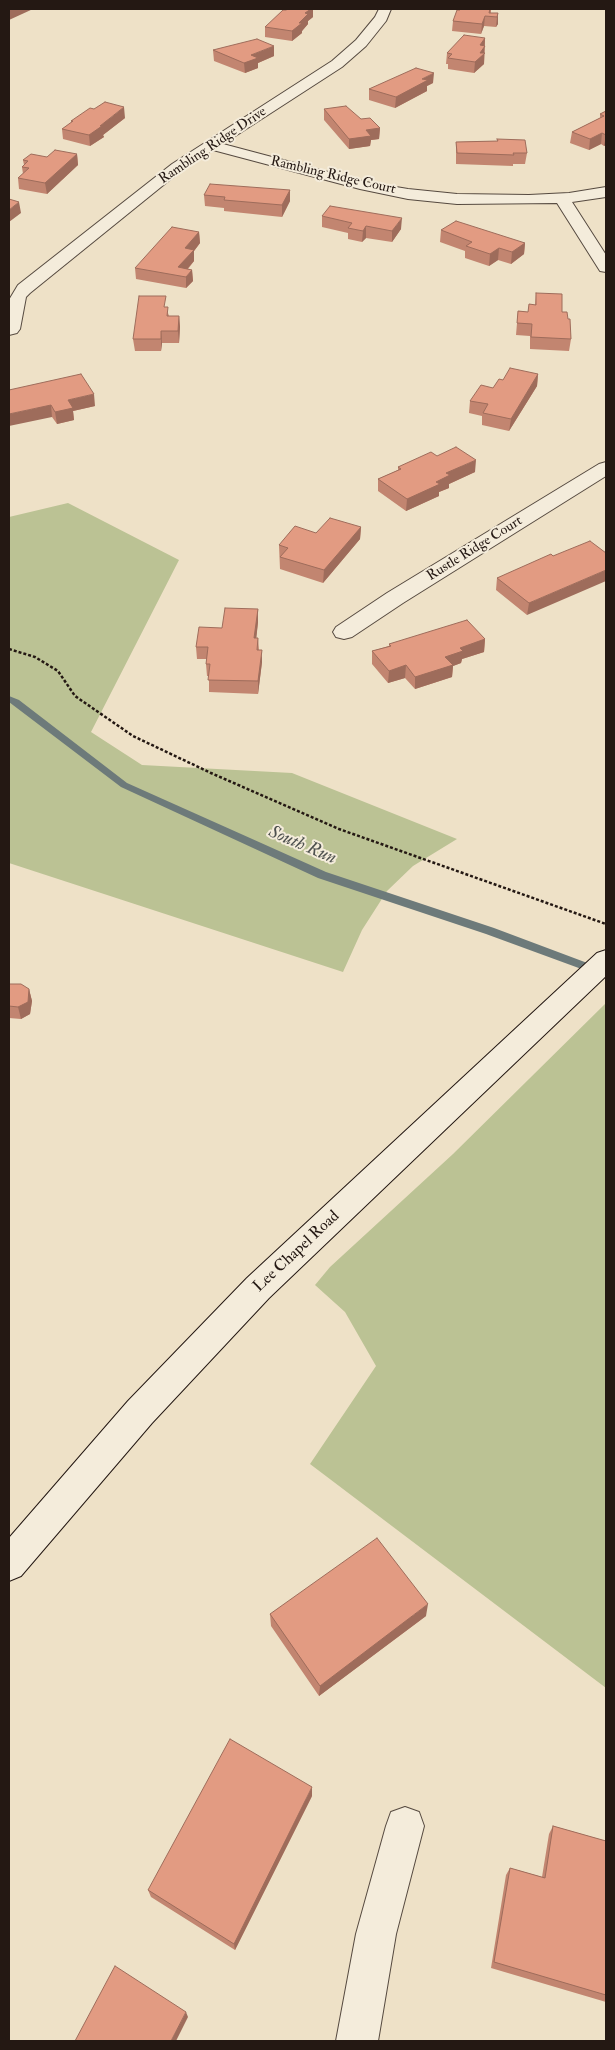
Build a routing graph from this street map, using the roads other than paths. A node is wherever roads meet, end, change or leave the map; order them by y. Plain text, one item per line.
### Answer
1 (385, 9) edge
2 (211, 145) junction
3 (606, 192) edge
4 (562, 198) junction
5 (606, 267) edge
6 (9, 330) edge
7 (606, 468) edge
8 (344, 632) dead end
9 (606, 960) edge
10 (9, 1564) edge
11 (405, 1826) dead end
12 (357, 2041) edge

1 - 2 street, Rambling Ridge Drive
2 - 4 street, Rambling Ridge Court
2 - 6 street, Rambling Ridge Drive
3 - 4 street, Rambling Ridge Court
4 - 5 street
7 - 8 street, Rustle Ridge Court
9 - 10 street, Lee Chapel Road
11 - 12 street

